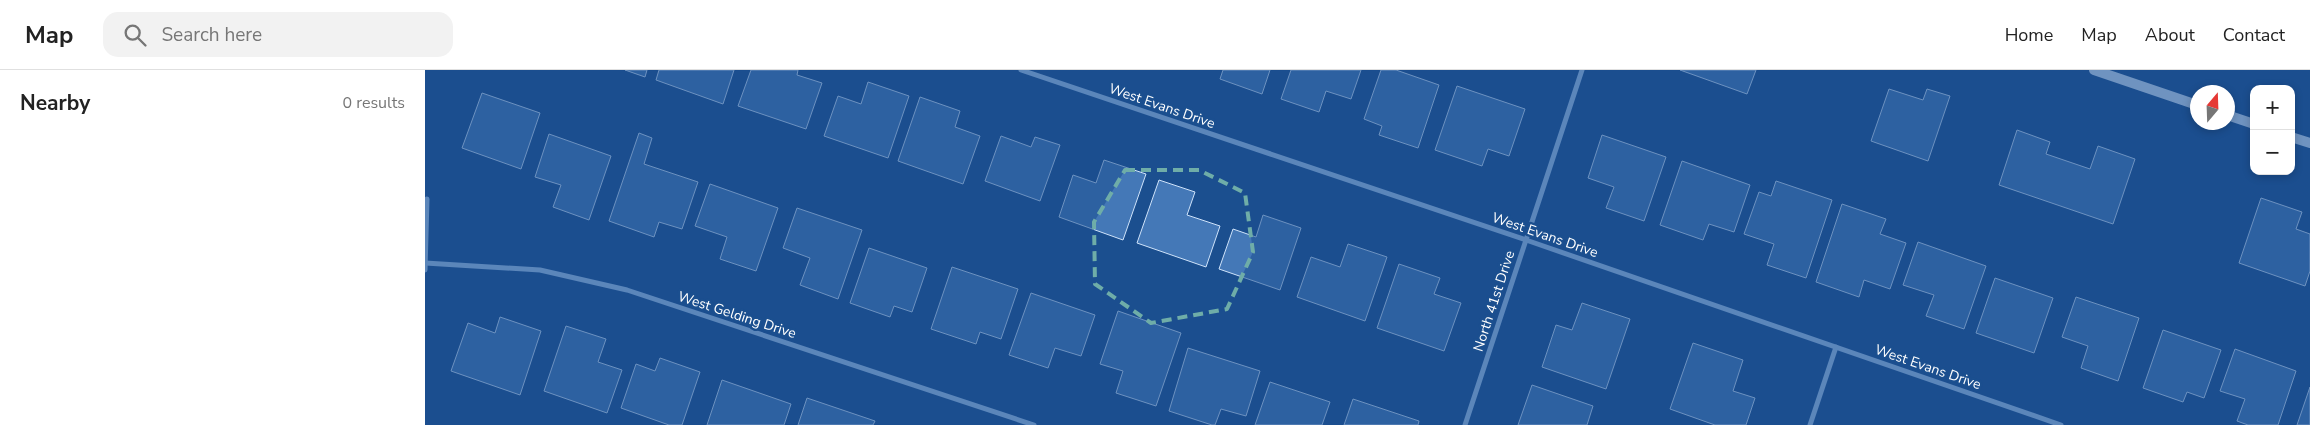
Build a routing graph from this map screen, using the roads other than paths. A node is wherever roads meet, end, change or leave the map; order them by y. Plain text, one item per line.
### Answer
1 (1021, 70) edge
2 (1582, 70) edge
3 (2095, 70) edge
4 (2190, 103) edge
5 (2235, 118) edge
6 (2250, 123) edge
7 (2295, 138) edge
8 (2310, 143) edge
9 (427, 200) dead end
10 (1526, 240) junction
11 (425, 263) edge
12 (425, 270) edge
13 (1836, 347) junction
14 (1034, 425) edge
15 (1465, 425) edge
16 (1809, 425) edge
17 (2061, 425) edge

1 - 10 street, West Evans Drive
2 - 10 street, North 41st Drive
3 - 4 street
5 - 6 street
7 - 8 street
9 - 11 street
10 - 13 street, West Evans Drive
10 - 15 street, North 41st Drive
11 - 12 street
11 - 14 street, West Gelding Drive
13 - 16 street
13 - 17 street, West Evans Drive

